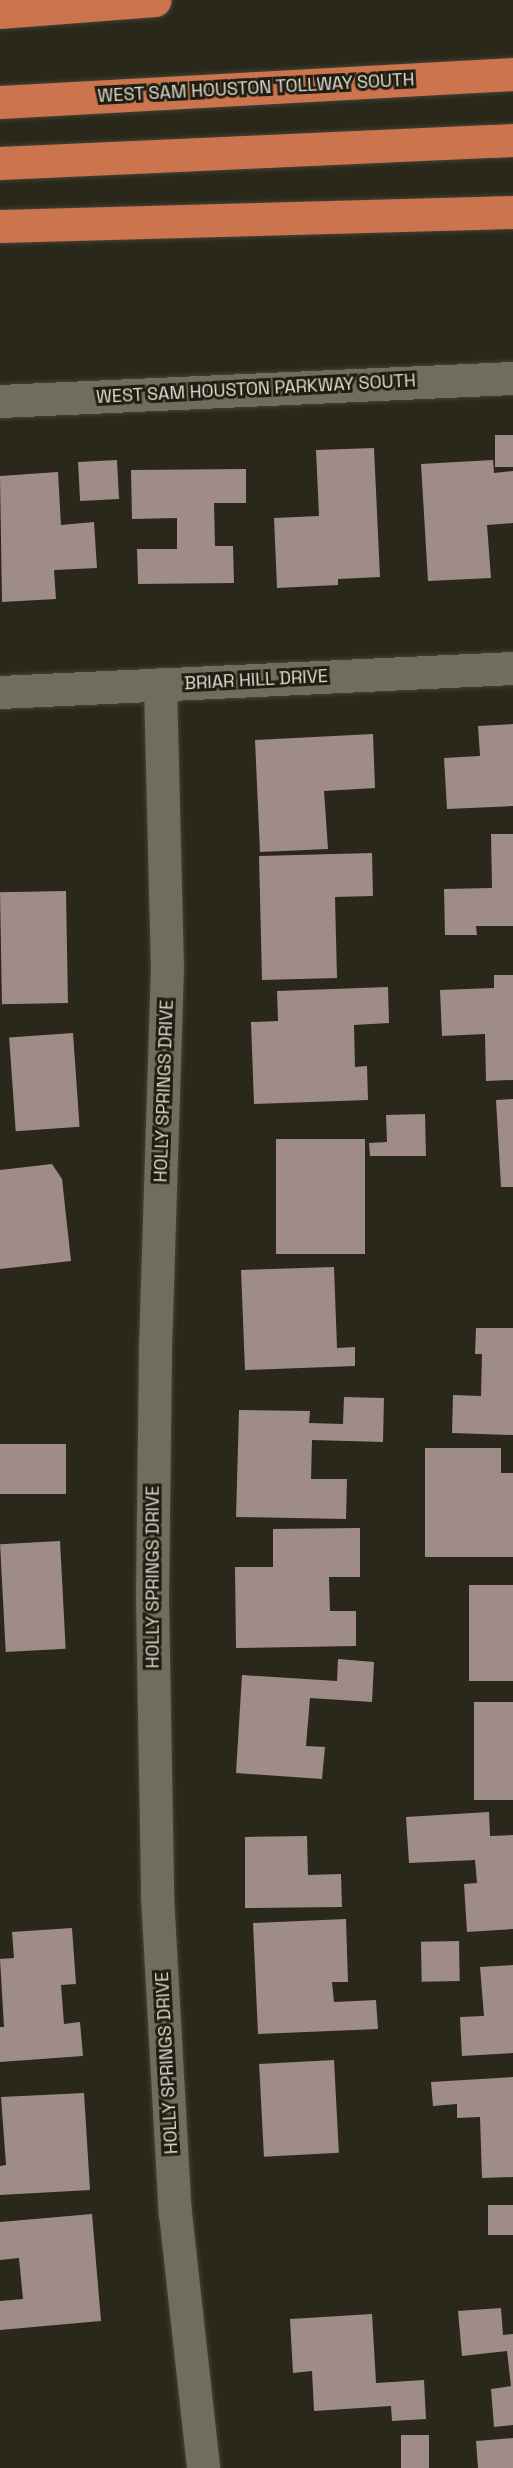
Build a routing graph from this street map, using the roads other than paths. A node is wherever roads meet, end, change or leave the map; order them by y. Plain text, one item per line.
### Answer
1 (155, 0) edge
2 (0, 12) edge
3 (513, 74) edge
4 (0, 102) edge
5 (513, 140) edge
6 (513, 162) edge
7 (0, 163) edge
8 (0, 180) edge
9 (513, 212) edge
10 (0, 226) edge
11 (513, 378) edge
12 (0, 401) edge
13 (513, 668) edge
14 (160, 684) junction
15 (0, 692) edge
16 (203, 2468) edge

1 - 2 highway
3 - 4 highway, WEST SAM HOUSTON TOLLWAY SOUTH
5 - 7 highway
6 - 8 highway
9 - 10 highway
11 - 12 street, WEST SAM HOUSTON PARKWAY SOUTH
13 - 14 street, BRIAR HILL DRIVE
14 - 15 street, BRIAR HILL DRIVE
14 - 16 street, HOLLY SPRINGS DRIVE

